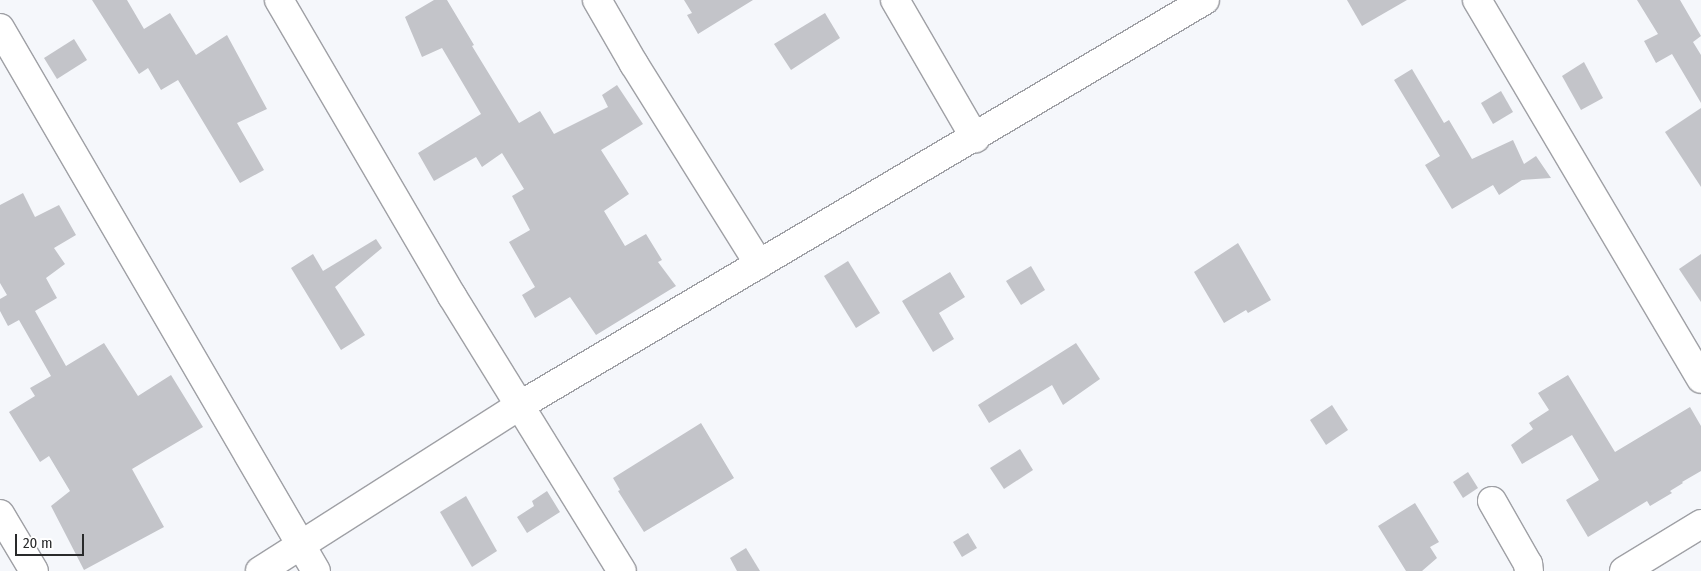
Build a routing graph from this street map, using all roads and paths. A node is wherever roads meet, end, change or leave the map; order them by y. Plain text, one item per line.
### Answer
1 (279, 0) edge
2 (597, 0) edge
3 (895, 0) edge
4 (1205, 0) edge
5 (1477, 0) edge
6 (0, 28) edge
7 (975, 138) junction
8 (758, 264) junction
9 (1701, 379) edge
10 (519, 406) junction
11 (1492, 501) dead end
12 (0, 514) edge
13 (1701, 524) edge
14 (301, 545) junction
15 (34, 571) edge
16 (260, 571) edge
17 (316, 571) edge
18 (622, 571) edge
19 (1529, 571) edge
20 (1624, 571) edge

1 - 10 street
2 - 8 street
3 - 7 street
4 - 7 street
5 - 9 street
6 - 14 street
7 - 8 street
8 - 10 street
10 - 14 street
10 - 18 street
11 - 19 street
12 - 15 street
13 - 20 street
14 - 16 street
14 - 17 street

